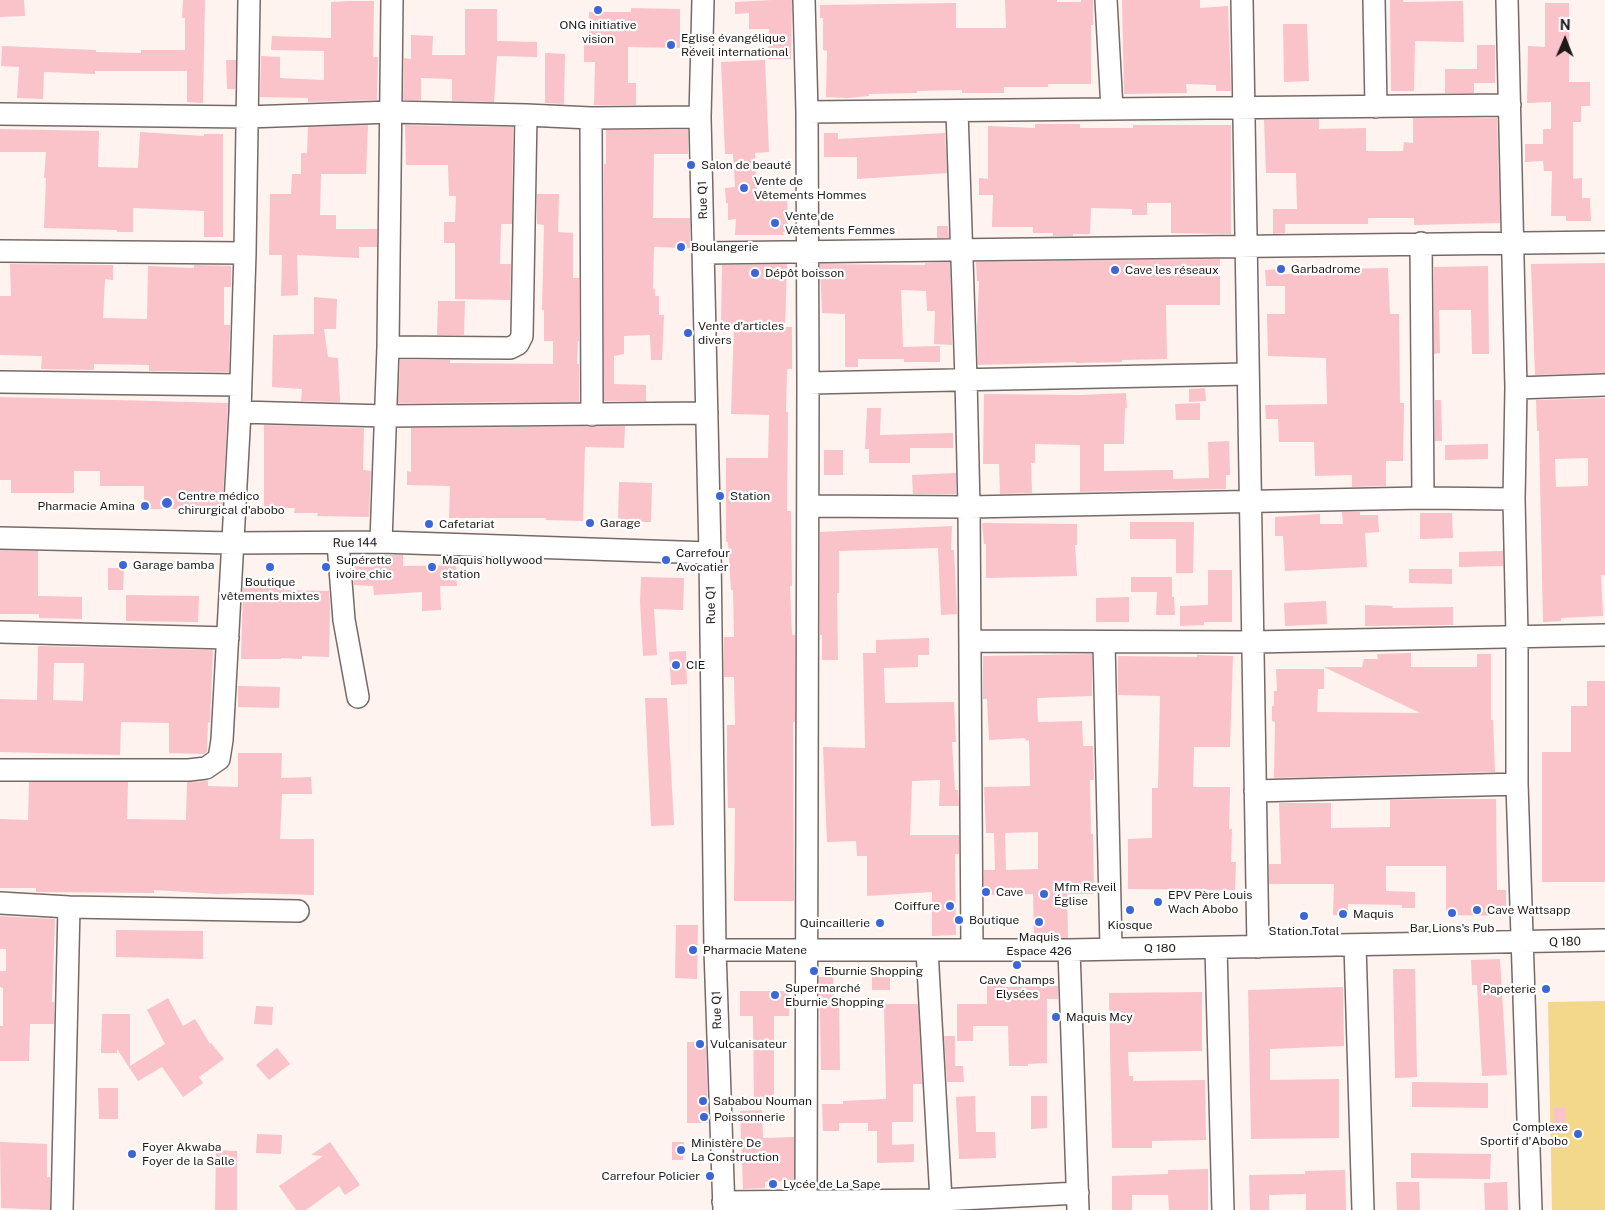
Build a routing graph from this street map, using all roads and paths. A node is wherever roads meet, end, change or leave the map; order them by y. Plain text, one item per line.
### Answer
1 (249, 0) edge
2 (392, 0) edge
3 (703, 0) edge
4 (804, 0) edge
5 (1106, 0) edge
6 (1242, 0) edge
7 (1374, 0) edge
8 (1507, 0) edge
9 (1510, 105) junction
10 (1376, 107) junction
11 (1244, 108) junction
12 (1112, 109) junction
13 (957, 111) junction
14 (391, 112) junction
15 (807, 112) junction
16 (0, 114) edge
17 (526, 115) junction
18 (247, 117) junction
19 (700, 117) junction
20 (591, 118) junction
21 (1605, 242) edge
22 (1421, 243) junction
23 (1513, 244) junction
24 (1246, 246) junction
25 (962, 250) junction
26 (0, 251) edge
27 (808, 252) junction
28 (246, 253) junction
29 (704, 253) junction
30 (388, 347) junction
31 (1248, 374) junction
32 (966, 379) junction
33 (0, 382) edge
34 (808, 383) junction
35 (240, 385) junction
36 (1605, 385) edge
37 (1516, 388) junction
38 (240, 412) junction
39 (708, 414) junction
40 (592, 415) junction
41 (386, 416) junction
42 (1423, 498) junction
43 (1514, 499) junction
44 (1250, 502) junction
45 (808, 506) junction
46 (969, 507) junction
47 (0, 538) edge
48 (381, 542) junction
49 (232, 543) junction
50 (338, 543) junction
51 (710, 553) junction
52 (0, 632) edge
53 (1605, 635) edge
54 (1517, 636) junction
55 (228, 638) junction
56 (970, 641) junction
57 (1104, 642) junction
58 (1253, 642) junction
59 (358, 697) dead end
60 (0, 770) edge
61 (1517, 784) junction
62 (1255, 791) junction
63 (0, 903) edge
64 (69, 907) junction
65 (298, 911) dead end
66 (1605, 940) edge
67 (1521, 943) junction
68 (1355, 945) junction
69 (1258, 947) junction
70 (1111, 948) junction
71 (1216, 948) junction
72 (715, 950) junction
73 (927, 950) junction
74 (972, 950) junction
75 (1069, 950) junction
76 (806, 951) junction
77 (941, 1200) junction
78 (806, 1201) junction
79 (1078, 1201) edge
80 (899, 1205) edge
81 (724, 1206) edge
82 (62, 1210) edge
83 (1223, 1210) edge
84 (1363, 1210) edge
85 (1531, 1210) edge

1 - 18 street
2 - 14 street
3 - 19 street, Rue Q1
4 - 15 street
5 - 12 street
6 - 11 street
7 - 10 street
8 - 9 street
9 - 10 street
9 - 23 street
10 - 11 street
11 - 12 street
11 - 24 street
12 - 13 street
13 - 15 street
13 - 25 street
14 - 17 street
14 - 18 street
14 - 30 street
15 - 27 street
16 - 18 street
17 - 20 street
17 - 30 street
18 - 28 street
19 - 20 street
19 - 29 street, Rue Q1
20 - 40 street
21 - 23 street
22 - 23 street
22 - 24 street
22 - 42 street
23 - 37 street
24 - 25 street
24 - 31 street
25 - 27 street
25 - 32 street
26 - 28 street
27 - 29 street
27 - 34 street
28 - 35 street
29 - 39 street, Rue Q1
30 - 41 street
31 - 32 street
31 - 44 street
32 - 34 street
32 - 46 street
33 - 35 street
34 - 45 street
35 - 38 street
36 - 37 street
37 - 43 street
38 - 41 street
38 - 49 street
39 - 40 street
39 - 51 street, Rue Q1
40 - 41 street
41 - 48 street
42 - 43 street
42 - 44 street
43 - 54 street
44 - 46 street
44 - 58 street
45 - 46 street
45 - 76 street
46 - 56 street
47 - 49 street, Rue 144
48 - 50 street, Rue 144
48 - 51 street, Rue 144
49 - 50 street, Rue 144
49 - 55 street
50 - 59 street
51 - 72 street, Rue Q1
52 - 55 street
53 - 54 street
54 - 58 street
54 - 61 street
55 - 60 street
56 - 57 street
56 - 74 street
57 - 58 street
57 - 70 street
58 - 62 street
61 - 62 street
61 - 67 street
62 - 69 street
63 - 64 street
64 - 65 street
64 - 82 street
66 - 67 street, Q 180
67 - 68 street, Q 180
67 - 85 street
68 - 69 street, Q 180
68 - 84 street
69 - 71 street, Q 180
70 - 71 street, Q 180
70 - 75 street, Q 180
71 - 83 street
72 - 76 street, Q 180
72 - 81 street, Rue Q1
73 - 74 street, Q 180
73 - 76 street, Q 180
73 - 77 street
74 - 75 street, Q 180
75 - 79 street
76 - 78 street
77 - 79 street
77 - 80 street
78 - 80 street
78 - 81 street

